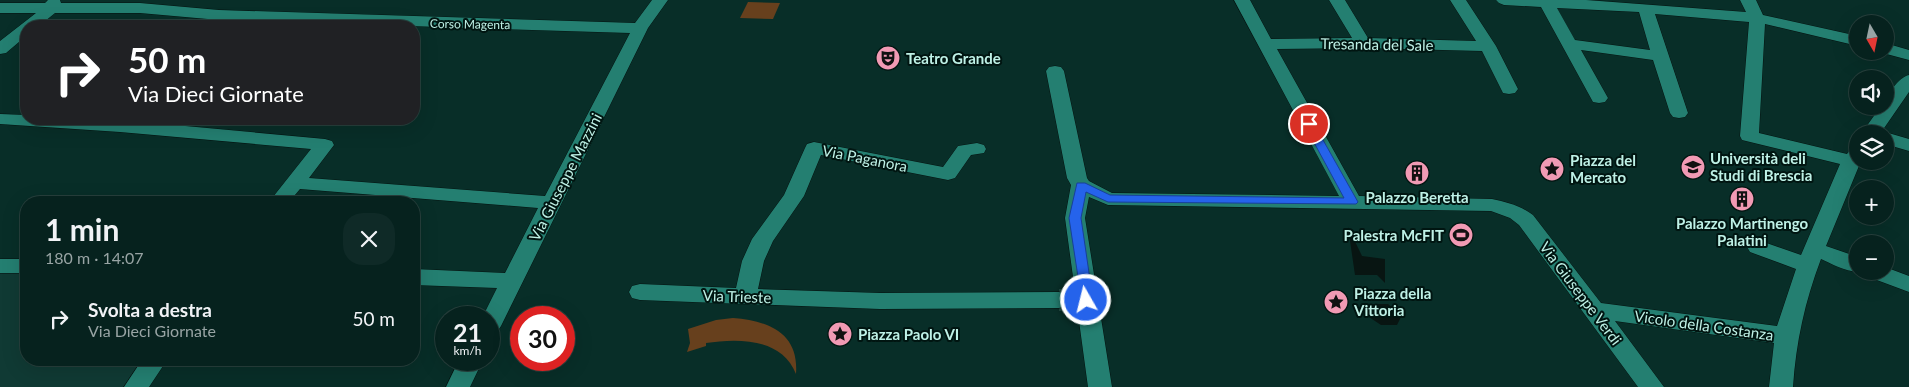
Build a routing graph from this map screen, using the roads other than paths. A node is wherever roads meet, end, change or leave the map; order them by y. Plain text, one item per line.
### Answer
1 (660, 0) edge
2 (1242, 0) edge
3 (1337, 0) edge
4 (1458, 0) edge
5 (1504, 0) edge
6 (1748, 0) edge
7 (1547, 3) junction
8 (55, 4) edge
9 (0, 8) edge
10 (1645, 8) junction
11 (1757, 18) junction
12 (36, 20) edge
13 (352, 20) edge
14 (420, 22) edge
15 (640, 28) junction
16 (20, 33) edge
17 (1849, 39) edge
18 (1363, 43) junction
19 (1267, 44) junction
20 (1570, 44) junction
21 (1488, 46) junction
22 (0, 49) edge
23 (1894, 51) edge
24 (1909, 55) edge
25 (1660, 56) junction
26 (1055, 71) dead end
27 (1906, 88) edge
28 (1509, 89) dead end
29 (1599, 98) dead end
30 (1679, 113) dead end
31 (0, 119) edge
32 (20, 120) edge
33 (103, 125) edge
34 (1881, 125) edge
35 (1894, 140) edge
36 (1909, 145) edge
37 (977, 149) dead end
38 (1849, 156) edge
39 (1849, 169) edge
40 (296, 183) junction
41 (1081, 185) junction
42 (284, 196) edge
43 (1352, 202) junction
44 (551, 203) junction
45 (1758, 247) dead end
46 (1811, 257) junction
47 (1849, 263) edge
48 (0, 266) edge
49 (20, 266) edge
50 (420, 277) edge
51 (1894, 278) edge
52 (512, 281) junction
53 (1909, 284) edge
54 (640, 292) dead end
55 (745, 296) junction
56 (1059, 300) tunnel mouth
57 (499, 306) edge
58 (1594, 310) junction
59 (1785, 336) junction
60 (151, 366) edge
61 (466, 371) edge
62 (136, 387) edge
63 (458, 387) edge
64 (1100, 387) edge
65 (1652, 387) edge
66 (1781, 387) edge

1 - 15 street, Via Giuseppe Mazzini
2 - 19 street
3 - 18 street
4 - 21 street
5 - 7 street
6 - 11 street
7 - 10 street
7 - 20 street
8 - 9 street, Corso Magenta
8 - 12 street
8 - 13 street, Corso Magenta
10 - 11 street
10 - 25 street
11 - 17 street
11 - 38 street
14 - 15 street, Corso Magenta
15 - 44 street, Via Giuseppe Mazzini
16 - 22 street
18 - 19 street, Tresanda del Sale
18 - 21 street, Tresanda del Sale
19 - 43 street
20 - 25 street
20 - 29 street
21 - 28 street
23 - 24 street
25 - 30 street
26 - 41 street
27 - 34 street
31 - 32 street
33 - 40 street
35 - 36 street
37 - 55 street, Via Paganora
39 - 46 street
40 - 42 street
40 - 44 street
41 - 43 street
41 - 64 street
43 - 58 street, Via Giuseppe Verdi
44 - 52 street, Via Giuseppe Mazzini
45 - 46 street
46 - 47 street
46 - 59 street
48 - 49 street
50 - 52 street
51 - 53 street
52 - 57 street, Via Giuseppe Mazzini
54 - 55 street, Via Trieste
55 - 56 street, Via Trieste
58 - 59 street, Vicolo della Costanza
58 - 65 street, Via Giuseppe Verdi
59 - 66 street
60 - 62 street
61 - 63 street

